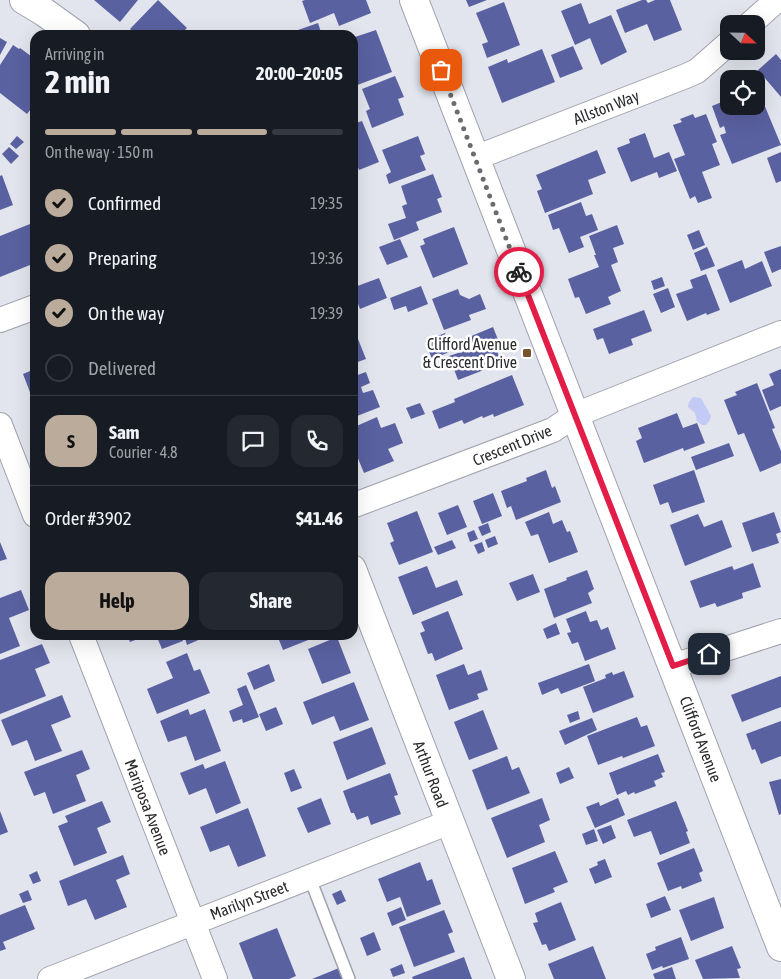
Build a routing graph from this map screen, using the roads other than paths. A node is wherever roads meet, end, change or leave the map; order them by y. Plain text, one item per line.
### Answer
1 (24, 0) edge
2 (414, 0) edge
3 (777, 0) edge
4 (760, 15) edge
5 (69, 30) edge
6 (720, 51) edge
7 (475, 158) junction
8 (30, 309) edge
9 (0, 320) edge
10 (781, 333) edge
11 (574, 415) junction
12 (0, 425) edge
13 (30, 503) edge
14 (358, 504) edge
15 (358, 584) edge
16 (781, 631) edge
17 (83, 640) edge
18 (673, 666) junction
19 (450, 822) junction
20 (309, 876) junction
21 (193, 922) junction
22 (778, 930) edge
23 (50, 979) edge
24 (215, 979) edge
25 (349, 979) edge
26 (511, 979) edge

1 - 5 street
2 - 7 street, Clifford Avenue
3 - 4 street
6 - 7 street, Allston Way
7 - 11 street, Clifford Avenue
8 - 9 street
10 - 11 street, Crescent Drive
11 - 14 street, Crescent Drive
11 - 18 street, Clifford Avenue
12 - 13 street
15 - 19 street, Arthur Road
16 - 18 street
17 - 21 street, Mariposa Avenue
18 - 22 street, Clifford Avenue
19 - 20 street, Marilyn Street
19 - 26 street, Arthur Road
20 - 21 street, Marilyn Street
20 - 25 lane
21 - 23 street, Marilyn Street
21 - 24 street, Mariposa Avenue

